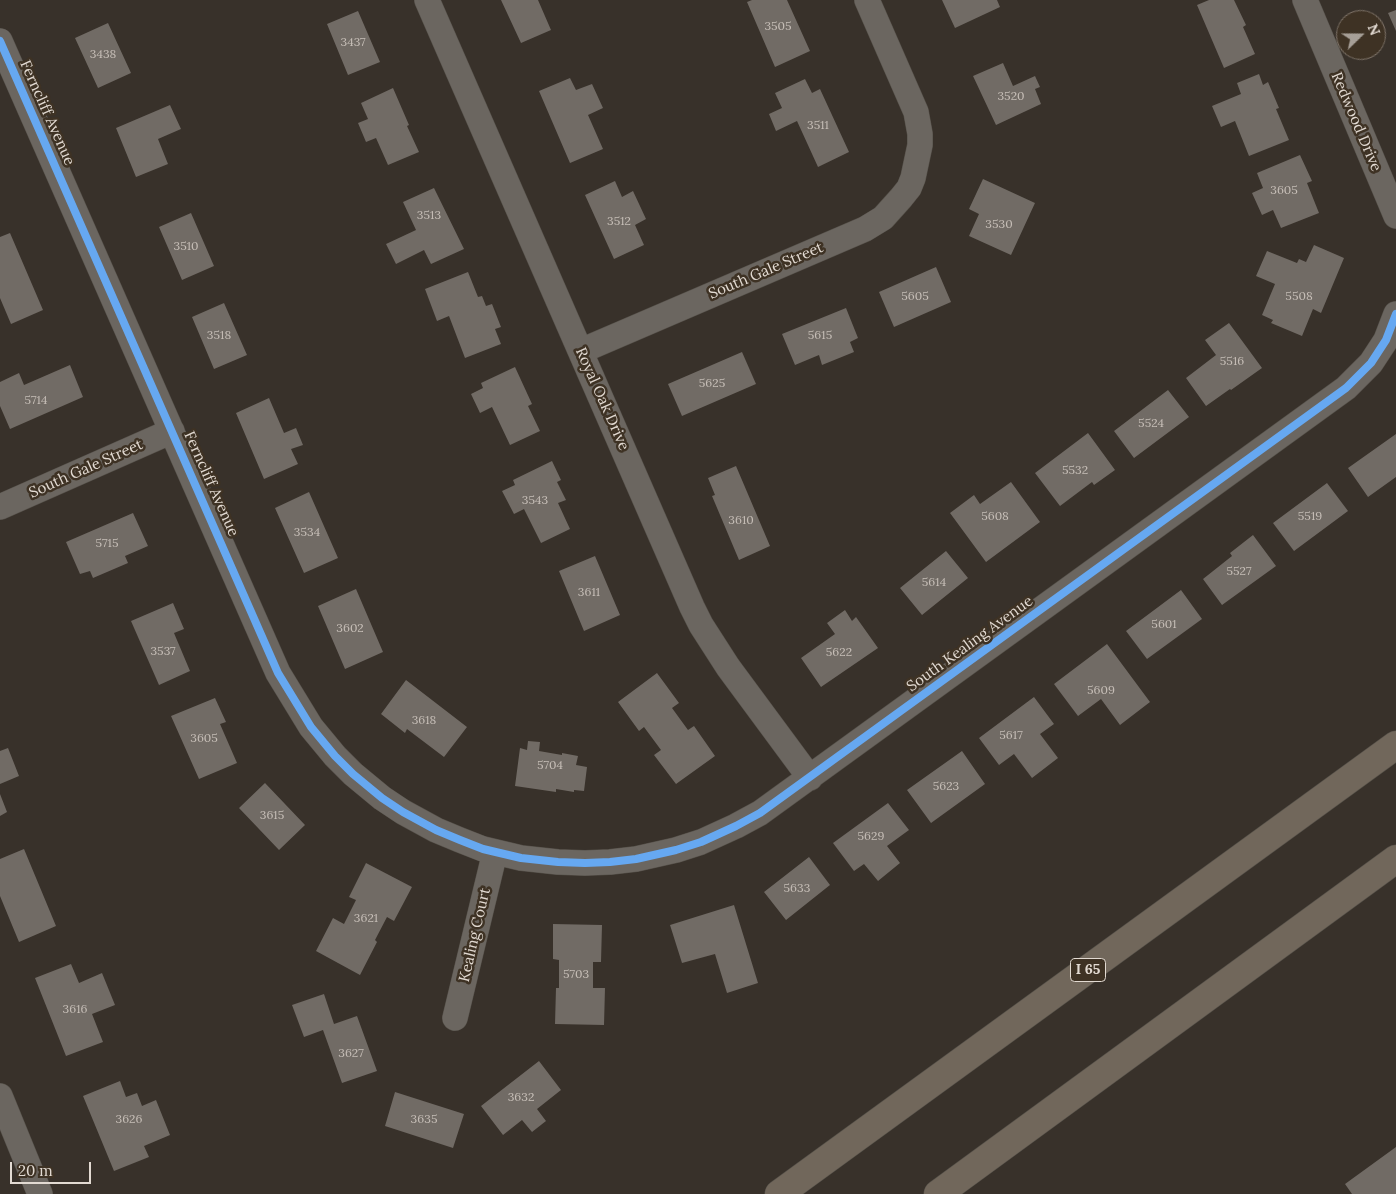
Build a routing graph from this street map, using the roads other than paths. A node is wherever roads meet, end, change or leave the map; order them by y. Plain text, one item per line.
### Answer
1 (427, 0) edge
2 (867, 0) edge
3 (1305, 0) edge
4 (0, 41) edge
5 (1396, 216) edge
6 (1396, 314) edge
7 (581, 351) junction
8 (172, 431) junction
9 (0, 507) edge
10 (1396, 745) edge
11 (810, 778) junction
12 (495, 852) junction
13 (1396, 859) edge
14 (456, 1018) dead end
15 (0, 1096) edge
16 (40, 1194) edge
17 (779, 1194) edge
18 (938, 1194) edge

1 - 7 street, Royal Oak Drive
2 - 7 street, South Gale Street
3 - 5 street, Redwood Drive
4 - 8 street, Ferncliff Avenue
6 - 11 street, South Kealing Avenue
7 - 11 street, Royal Oak Drive
8 - 9 street, South Gale Street
8 - 12 street, Ferncliff Avenue
10 - 17 highway, I 65
11 - 12 street, South Kealing Avenue
12 - 14 street, Kealing Court
13 - 18 highway
15 - 16 street

